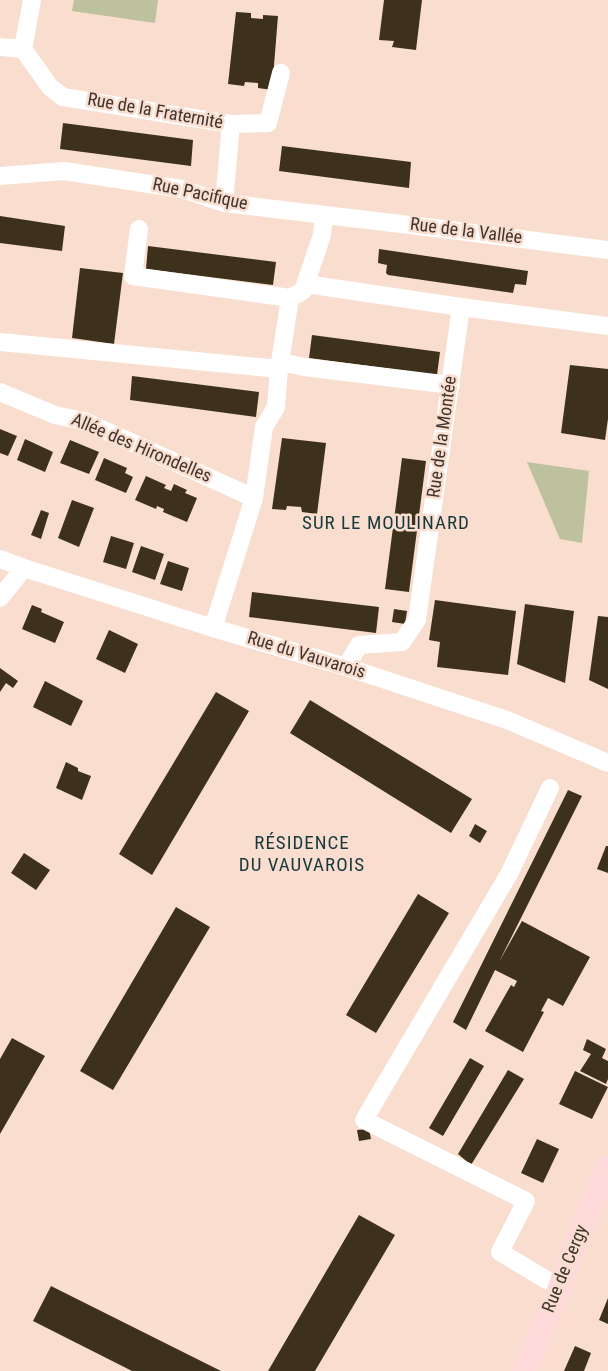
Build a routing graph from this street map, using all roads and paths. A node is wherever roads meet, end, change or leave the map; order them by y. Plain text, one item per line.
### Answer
1 (32, 0) edge
2 (0, 47) edge
3 (23, 50) junction
4 (281, 73) dead end
5 (231, 124) junction
6 (0, 176) edge
7 (224, 203) junction
8 (324, 215) junction
9 (139, 229) dead end
10 (608, 250) edge
11 (306, 284) junction
12 (290, 298) junction
13 (461, 308) junction
14 (608, 326) edge
15 (0, 342) edge
16 (280, 366) junction
17 (451, 385) junction
18 (0, 392) edge
19 (254, 498) junction
20 (0, 559) edge
21 (24, 568) junction
22 (0, 598) edge
23 (213, 628) junction
24 (346, 667) junction
25 (608, 763) edge
26 (550, 788) dead end
27 (608, 1167) edge
28 (560, 1288) junction
29 (525, 1371) edge

1 - 3 street
2 - 3 street
3 - 5 street, Rue de la Fraternité
4 - 5 street
5 - 7 street, Rue de la Fraternité
6 - 7 street, Rue Pacifique
7 - 8 street, Rue Pacifique
8 - 10 street, Rue de la Vallée
8 - 11 street
9 - 12 street
11 - 12 street
11 - 13 street
12 - 16 street
13 - 14 street
13 - 17 street, Rue de la Montée
15 - 16 street
16 - 17 street
16 - 19 street
17 - 24 street, Rue de la Montée
18 - 19 street, Allée des Hirondelles
19 - 23 street
20 - 21 street, Rue du Vauvarois
21 - 22 street
21 - 23 street, Rue du Vauvarois
23 - 24 street, Rue du Vauvarois
24 - 25 street, Rue du Vauvarois
26 - 28 street
27 - 28 street, Rue de Cergy
28 - 29 street, Rue de Cergy

